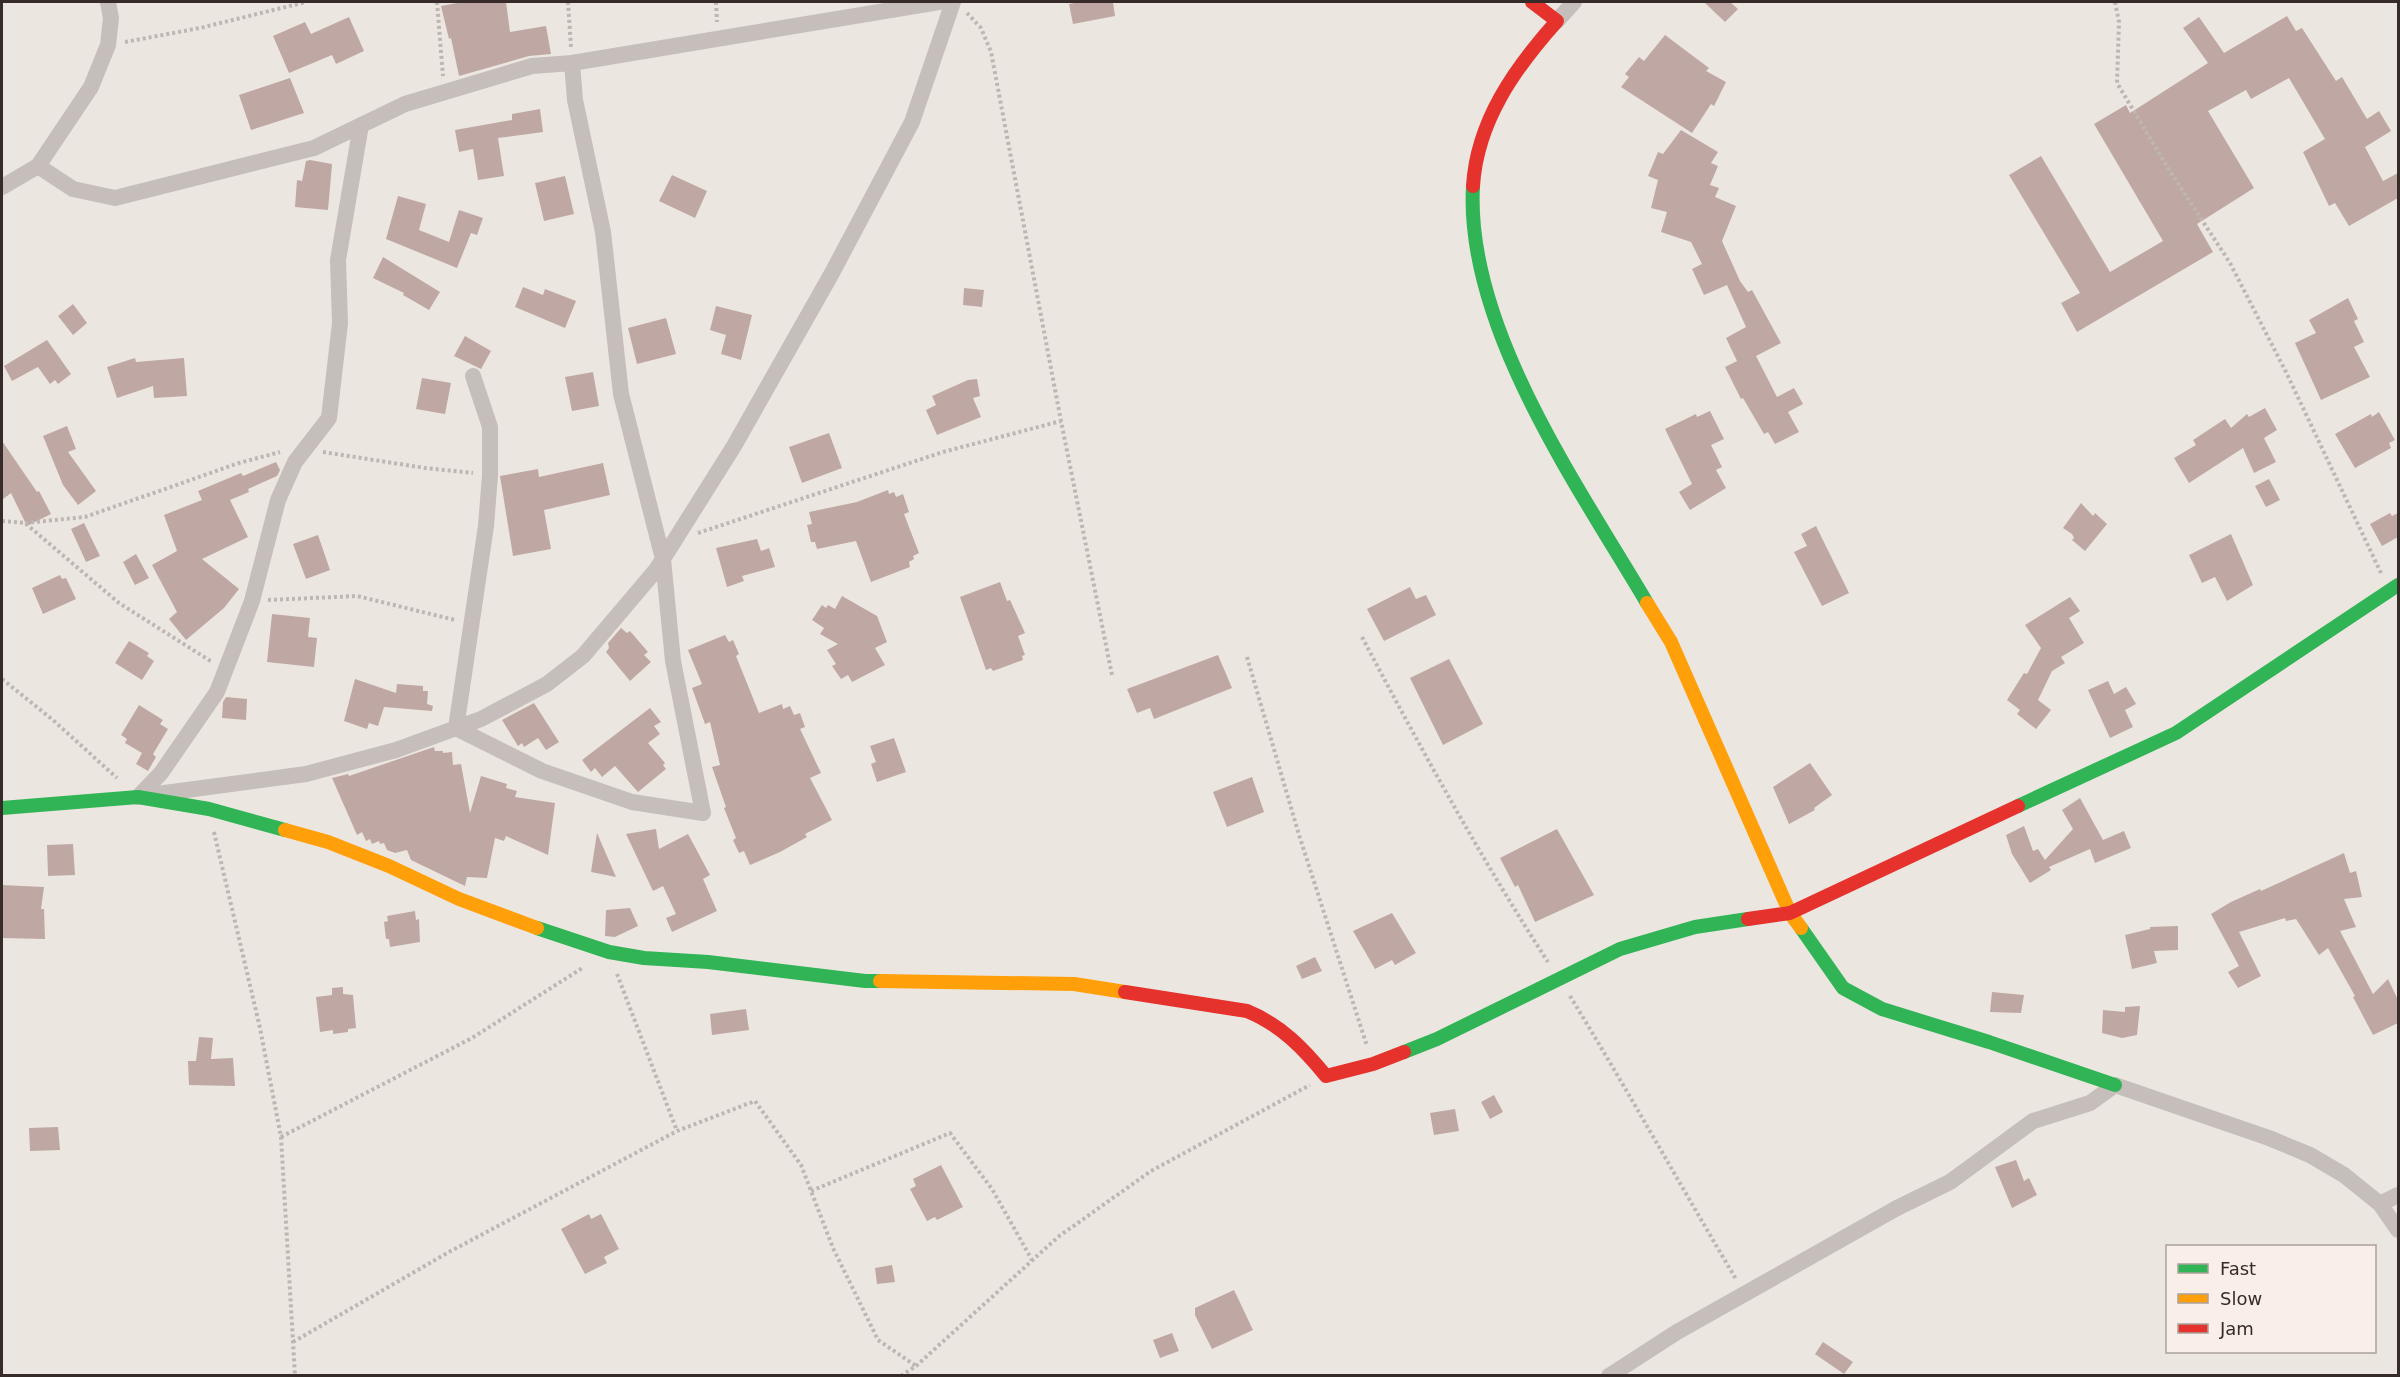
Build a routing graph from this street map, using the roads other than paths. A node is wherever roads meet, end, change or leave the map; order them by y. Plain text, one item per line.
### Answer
1 (108, 2) edge
2 (939, 2) edge
3 (1532, 2) edge
4 (1574, 2) edge
5 (958, 5) edge
6 (1557, 21) junction
7 (572, 63) junction
8 (362, 125) junction
9 (38, 166) junction
10 (2, 187) edge
11 (473, 376) dead end
12 (663, 559) junction
13 (2394, 587) edge
14 (456, 728) junction
15 (138, 797) junction
16 (2, 808) edge
17 (1791, 913) junction
18 (2115, 1085) junction
19 (2398, 1195) edge
20 (2380, 1204) junction
21 (2398, 1230) edge
22 (1610, 1376) edge

1 - 9 street
2 - 7 street
3 - 6 street
4 - 6 street
5 - 12 street
6 - 17 street
7 - 8 street
7 - 12 street
8 - 9 street
8 - 15 street
9 - 10 street
11 - 14 street
12 - 14 street
12 - 14 street
13 - 17 street
14 - 15 street
15 - 16 street
15 - 17 street
17 - 18 street
18 - 20 street
18 - 22 street
19 - 20 street
20 - 21 street

